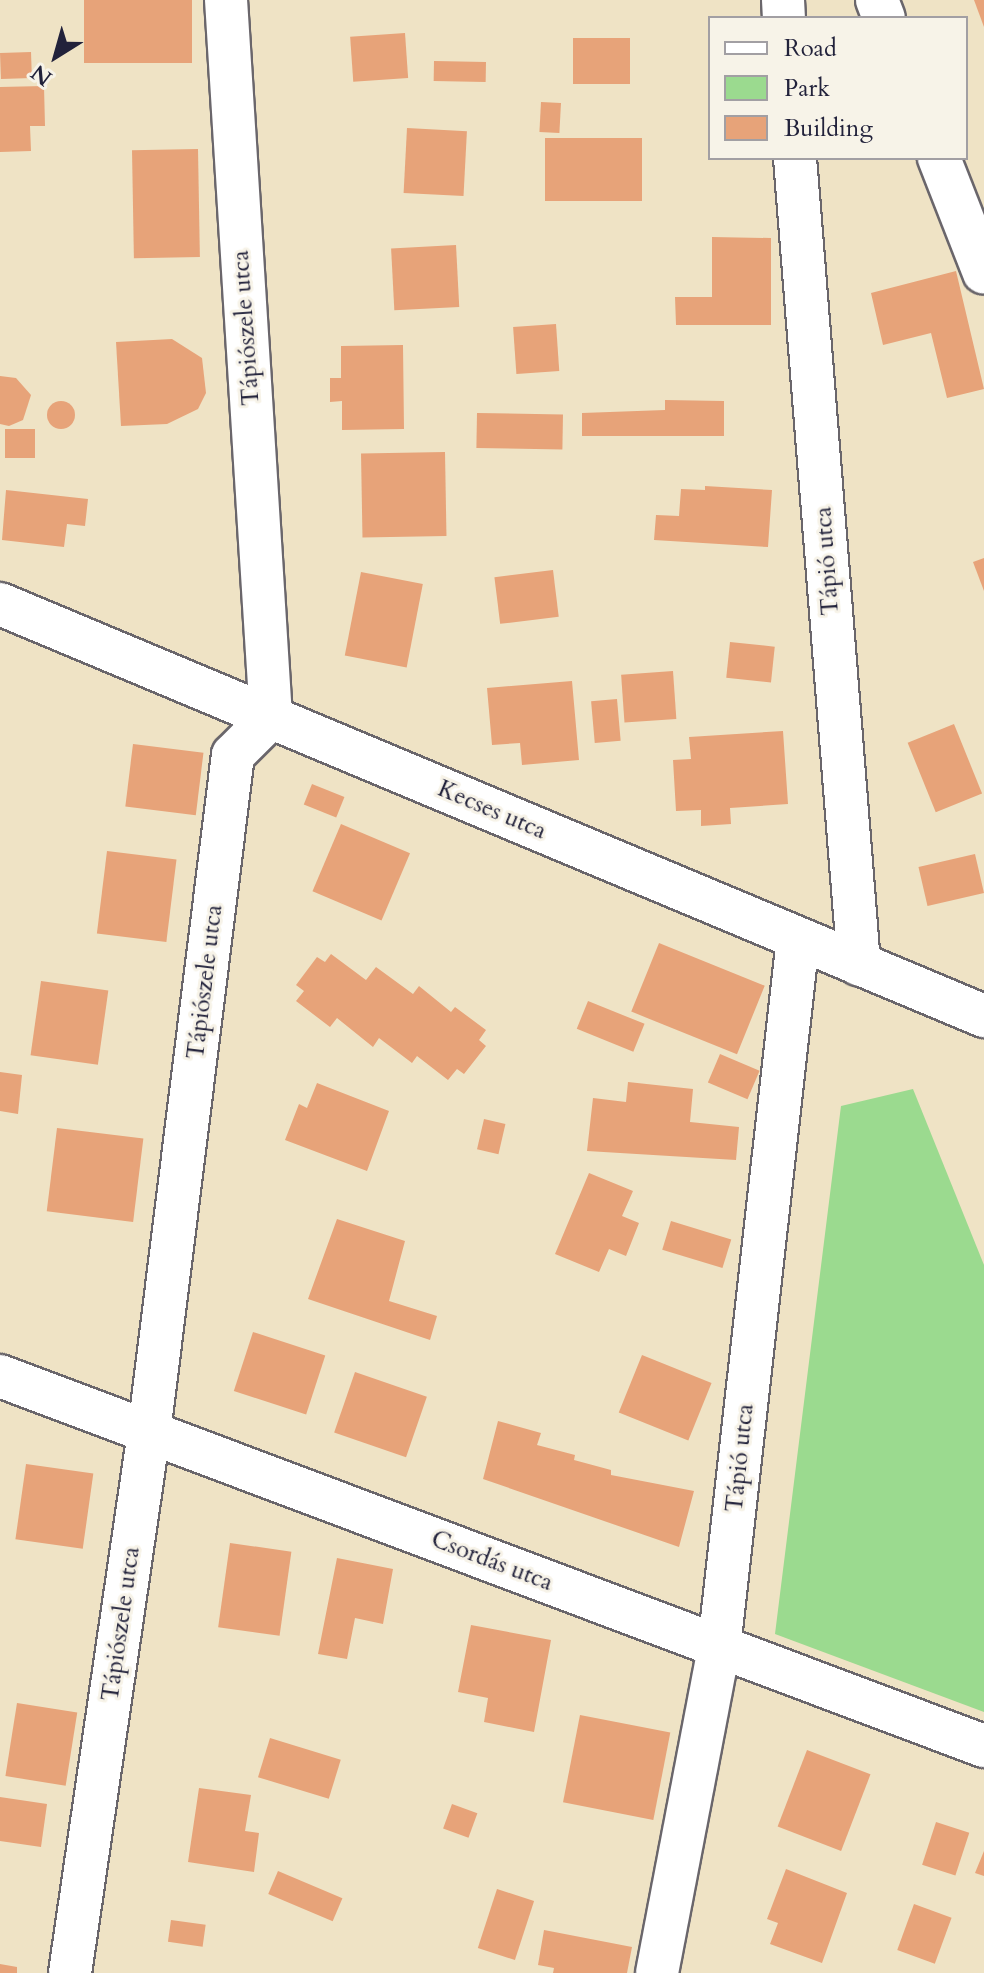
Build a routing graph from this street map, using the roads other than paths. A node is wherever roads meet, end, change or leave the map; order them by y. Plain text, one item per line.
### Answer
1 (226, 0) edge
2 (795, 160) edge
3 (940, 160) edge
4 (984, 273) edge
5 (0, 604) edge
6 (271, 717) junction
7 (798, 939) junction
8 (859, 964) junction
9 (984, 1016) edge
10 (0, 1376) edge
11 (149, 1432) junction
12 (719, 1647) junction
13 (984, 1746) edge
14 (70, 1973) edge
15 (657, 1973) edge

1 - 6 street, Tápiószele utca
2 - 8 street, Tápió utca
3 - 4 street
5 - 6 street, Kecses utca
6 - 7 street, Kecses utca
6 - 11 street, Tápiószele utca
7 - 8 street, Kecses utca
7 - 12 street, Tápió utca
8 - 9 street, Kecses utca
10 - 11 street, Csordás utca
11 - 12 street, Csordás utca
11 - 14 street, Tápiószele utca
12 - 13 street, Csordás utca
12 - 15 street, Tápió utca

